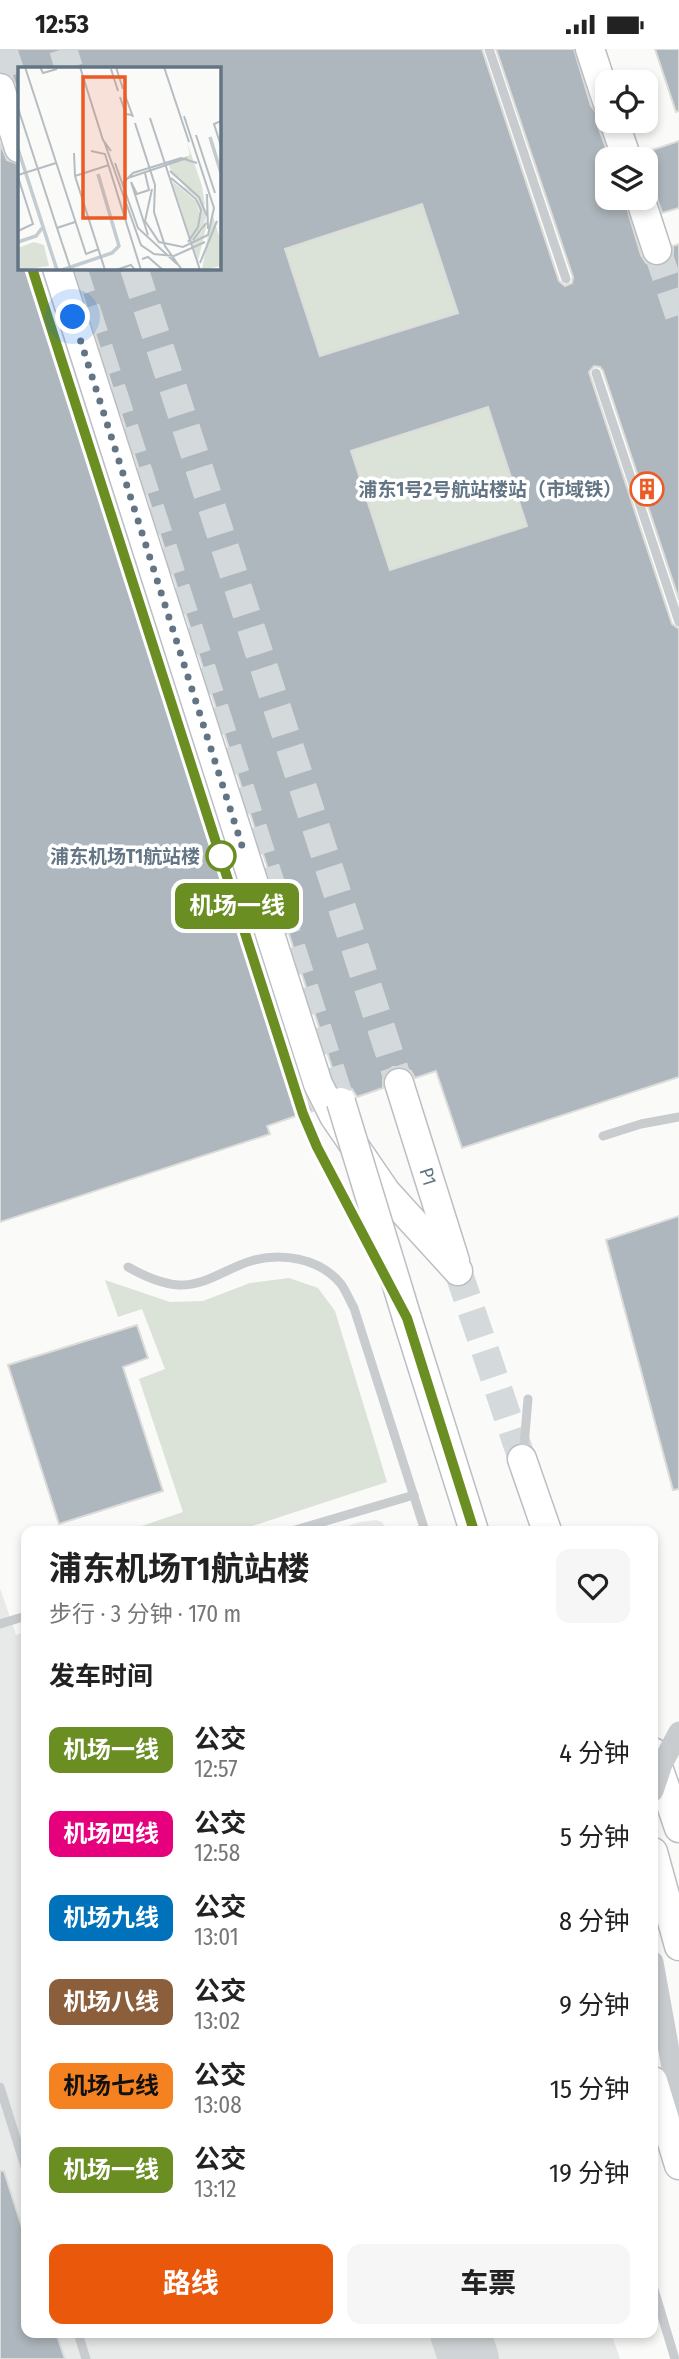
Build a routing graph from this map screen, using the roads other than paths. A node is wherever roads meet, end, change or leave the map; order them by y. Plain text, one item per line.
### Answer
1 (489, 49) edge
2 (590, 49) edge
3 (597, 70) edge
4 (0, 88) edge
5 (18, 145) edge
6 (643, 210) edge
7 (657, 250) tunnel mouth
8 (57, 269) edge
9 (566, 279) dead end
10 (596, 373) dead end
11 (679, 621) edge
12 (399, 1083) tunnel mouth
13 (341, 1102) tunnel mouth
14 (303, 1114) dead end
15 (679, 1117) edge
16 (603, 1136) dead end
17 (128, 1267) dead end
18 (407, 1318) junction
19 (528, 1399) dead end
20 (522, 1459) joint
21 (414, 1495) junction
22 (309, 1526) edge
23 (423, 1526) edge
24 (472, 1526) edge
25 (545, 1526) edge
26 (21, 1618) edge
27 (0, 1624) edge
28 (670, 1741) edge
29 (658, 1776) edge
30 (679, 1828) edge
31 (658, 1853) edge
32 (658, 1870) edge
33 (679, 1888) edge
34 (679, 1945) edge
35 (658, 1990) edge
36 (0, 2087) edge
37 (658, 2097) edge
38 (679, 2106) edge
39 (21, 2154) edge
40 (679, 2165) edge
41 (658, 2303) edge
42 (80, 2338) edge
43 (86, 2359) edge
44 (675, 2359) edge

1 - 9 lane
2 - 3 main road
4 - 5 main road
6 - 7 main road
8 - 12 main road, P1
10 - 11 lane
13 - 18 main road, bridge
14 - 18 lane, bridge
15 - 16 lane
17 - 21 lane
18 - 24 main road
19 - 20 lane
20 - 25 main road
21 - 22 lane
21 - 23 lane
26 - 27 lane
28 - 29 street, bridge
28 - 30 main road
31 - 33 main road
32 - 34 main road
35 - 38 street
36 - 39 lane
37 - 40 main road
41 - 44 lane
42 - 43 lane

